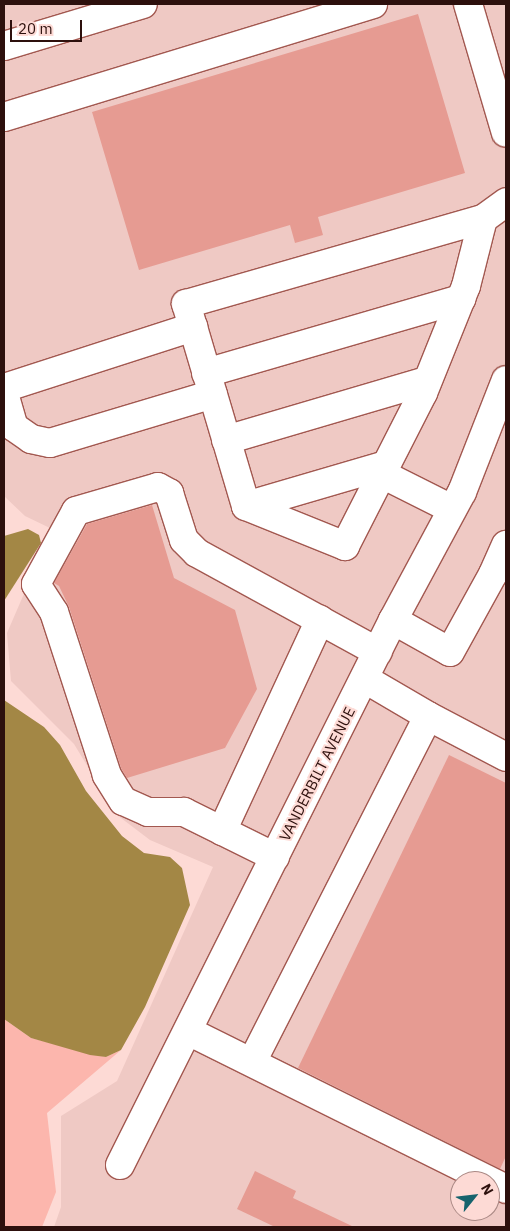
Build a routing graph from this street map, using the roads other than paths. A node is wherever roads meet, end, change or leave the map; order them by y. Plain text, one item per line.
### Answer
1 (143, 4) edge
2 (373, 4) edge
3 (468, 4) edge
4 (329, 10) edge
5 (4, 46) edge
6 (4, 117) edge
7 (506, 134) edge
8 (506, 202) edge
9 (483, 219) junction
10 (461, 299) junction
11 (193, 327) junction
12 (506, 380) edge
13 (427, 381) junction
14 (210, 383) junction
15 (4, 388) edge
16 (4, 393) edge
17 (226, 440) junction
18 (384, 469) junction
19 (246, 506) junction
20 (452, 509) junction
21 (506, 546) edge
22 (320, 620) junction
23 (393, 620) junction
24 (378, 652) junction
25 (364, 679) junction
26 (428, 716) junction
27 (506, 757) edge
28 (222, 831) junction
29 (275, 856) junction
30 (188, 1031) junction
31 (252, 1062) junction
32 (120, 1165) dead end
33 (506, 1189) edge

1 - 5 street
2 - 4 street
3 - 7 street
4 - 6 street
8 - 9 street
9 - 10 street
9 - 11 street
10 - 13 street
10 - 14 street
11 - 14 street
11 - 15 street
12 - 20 street, VANDERBILT AVENUE
13 - 17 street
13 - 18 street
14 - 16 street
14 - 17 street
17 - 19 street
18 - 19 street
18 - 19 street
18 - 20 street
20 - 23 street, VANDERBILT AVENUE
21 - 23 street
22 - 24 street
22 - 28 street
22 - 28 street
23 - 24 street, VANDERBILT AVENUE
24 - 25 street, VANDERBILT AVENUE
25 - 26 street
25 - 29 street, VANDERBILT AVENUE
26 - 27 street
26 - 31 street
28 - 29 street
29 - 30 street, VANDERBILT AVENUE
30 - 31 street
30 - 32 street, VANDERBILT AVENUE
31 - 33 street

